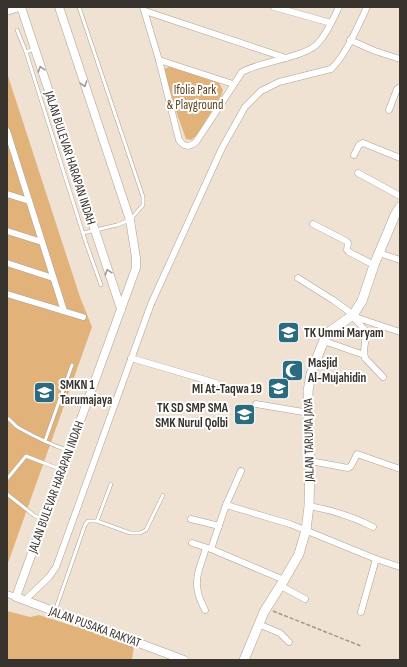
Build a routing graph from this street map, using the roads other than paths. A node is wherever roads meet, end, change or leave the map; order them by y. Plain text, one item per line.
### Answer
1 (21, 7) edge
2 (59, 7) edge
3 (79, 7) edge
4 (274, 7) edge
5 (339, 7) edge
6 (368, 7) edge
7 (144, 9) edge
8 (7, 12) edge
9 (331, 23) junction
10 (17, 30) dead end
11 (350, 40) junction
12 (34, 49) junction
13 (26, 52) junction
14 (287, 58) junction
15 (400, 59) edge
16 (159, 60) junction
17 (233, 84) junction
18 (400, 87) edge
19 (389, 110) dead end
20 (7, 132) edge
21 (8, 140) edge
22 (354, 155) dead end
23 (400, 158) edge
24 (358, 173) dead end
25 (7, 194) edge
26 (400, 196) edge
27 (29, 201) junction
28 (400, 206) edge
29 (130, 220) junction
30 (313, 224) dead end
31 (95, 230) junction
32 (7, 231) edge
33 (83, 233) junction
34 (42, 242) junction
35 (379, 253) junction
36 (400, 260) edge
37 (7, 263) edge
38 (374, 264) junction
39 (53, 278) junction
40 (298, 278) dead end
41 (101, 285) dead end
42 (7, 294) edge
43 (121, 309) junction
44 (64, 312) junction
45 (352, 315) junction
46 (83, 317) dead end
47 (400, 332) edge
48 (324, 341) junction
49 (364, 355) junction
50 (131, 358) junction
51 (72, 365) dead end
52 (383, 377) dead end
53 (216, 383) dead end
54 (256, 404) dead end
55 (309, 412) junction
56 (7, 418) edge
57 (45, 441) junction
58 (69, 451) junction
59 (310, 461) junction
60 (400, 468) edge
61 (62, 470) junction
62 (241, 471) dead end
63 (7, 479) edge
64 (111, 484) dead end
65 (7, 494) edge
66 (163, 495) dead end
67 (226, 506) junction
68 (309, 506) junction
69 (191, 518) dead end
70 (44, 519) junction
71 (96, 521) junction
72 (219, 526) junction
73 (373, 527) dead end
74 (306, 530) junction
75 (192, 543) dead end
76 (209, 549) junction
77 (376, 559) junction
78 (400, 567) edge
79 (283, 583) junction
80 (7, 594) edge
81 (16, 597) junction
82 (305, 599) dead end
83 (25, 600) junction
84 (205, 610) dead end
85 (55, 612) junction
86 (361, 612) dead end
87 (258, 624) junction
88 (289, 642) dead end
89 (184, 660) edge
90 (244, 660) edge

1 - 8 street
1 - 12 street, JALAN BULEVAR HARAPAN INDAH
2 -> 29 street, JALAN BULEVAR HARAPAN INDAH
3 - 29 lane
4 - 9 street
5 - 9 street
6 - 11 street
7 - 14 street
7 - 16 street
9 - 14 street
10 - 13 lane
11 - 15 street
11 - 50 street
12 - 13 lane
31 -> 12 street, JALAN BULEVAR HARAPAN INDAH
13 - 33 lane
14 - 17 street
16 - 17 street
16 - 17 street
18 - 19 street
20 - 21 street
21 - 27 street
22 - 23 street
24 - 26 street
25 - 27 street
27 - 34 street
28 - 35 main road, JALAN TARUMA JAYA
29 - 31 lane
29 - 43 street, JALAN BULEVAR HARAPAN INDAH
30 - 38 street
31 - 33 lane
43 -> 31 street, JALAN BULEVAR HARAPAN INDAH
32 - 34 street
33 - 41 lane
34 - 39 street
35 - 36 street
35 - 38 main road, JALAN TARUMA JAYA
37 - 39 street
38 - 45 main road, JALAN TARUMA JAYA
39 - 44 street
40 - 45 street
42 - 44 street
43 - 58 street, JALAN BULEVAR HARAPAN INDAH
44 - 46 street
45 - 47 street
45 - 48 main road, JALAN TARUMA JAYA
45 - 49 street
48 - 49 street
48 - 55 main road, JALAN TARUMA JAYA
49 - 52 street
50 - 53 street
50 - 83 street
51 - 57 lane
54 - 55 street
55 - 59 main road, JALAN TARUMA JAYA
56 - 57 lane
57 - 58 lane
58 - 61 street, JALAN BULEVAR HARAPAN INDAH
59 - 60 street
59 - 68 main road, JALAN TARUMA JAYA
61 - 63 lane
61 - 70 street, JALAN BULEVAR HARAPAN INDAH
62 - 67 street
64 - 71 lane
65 - 70 lane
66 - 71 lane
67 - 72 street
67 - 74 street
68 - 73 street
68 - 74 main road, JALAN TARUMA JAYA
69 - 72 street
70 - 81 street, JALAN BULEVAR HARAPAN INDAH
71 - 85 lane
72 - 76 street
74 - 77 street
74 - 79 main road, JALAN TARUMA JAYA
75 - 76 street
76 - 79 street
76 - 84 street
77 - 78 street
77 - 86 street
79 - 82 street
79 - 87 main road, JALAN TARUMA JAYA
80 - 81 street, JALAN PUSAKA RAKYAT
81 - 83 street, JALAN PUSAKA RAKYAT
83 - 85 street, JALAN PUSAKA RAKYAT
85 - 89 street, JALAN PUSAKA RAKYAT
87 - 88 street
87 - 90 main road, JALAN TARUMA JAYA

